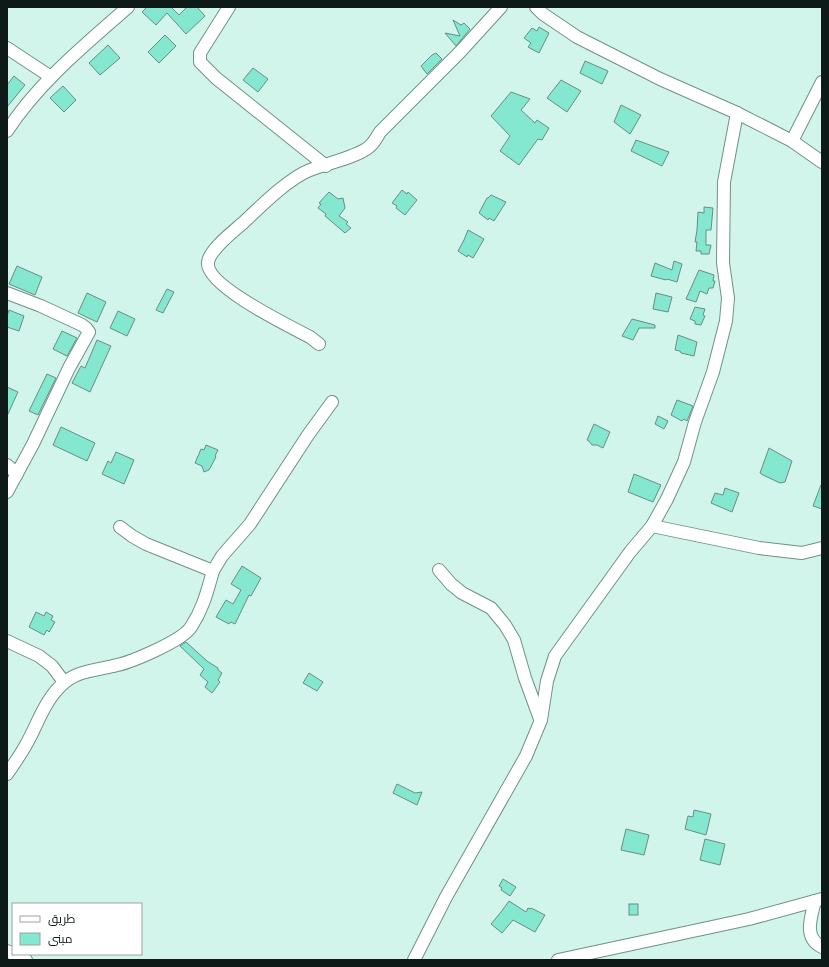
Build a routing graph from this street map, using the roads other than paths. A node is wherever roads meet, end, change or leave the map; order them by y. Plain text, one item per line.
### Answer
1 (128, 7) edge
2 (229, 7) edge
3 (501, 7) edge
4 (536, 7) edge
5 (7, 48) edge
6 (51, 76) junction
7 (822, 82) edge
8 (737, 113) junction
9 (7, 130) edge
10 (792, 141) junction
11 (822, 162) edge
12 (326, 166) junction
13 (7, 293) edge
14 (319, 344) dead end
15 (332, 402) dead end
16 (7, 465) edge
17 (17, 474) junction
18 (7, 492) edge
19 (652, 526) junction
20 (120, 527) dead end
21 (822, 548) edge
22 (439, 570) dead end
23 (213, 571) junction
24 (7, 641) edge
25 (64, 682) junction
26 (541, 720) junction
27 (7, 774) edge
28 (818, 900) edge
29 (822, 947) edge
30 (15, 955) edge
31 (26, 960) edge
32 (414, 960) edge
33 (558, 960) edge

1 - 6 street
2 - 12 street
3 - 12 street
4 - 8 street
5 - 6 street
6 - 9 street
7 - 10 street
8 - 10 street
8 - 19 street
10 - 11 street
12 - 14 street
13 - 17 street
15 - 23 street
16 - 17 street
17 - 18 street
19 - 21 street
19 - 26 street
20 - 23 street
22 - 26 street
23 - 25 street
24 - 25 street
25 - 27 street
26 - 32 street
28 - 29 street
28 - 33 street
30 - 31 street

